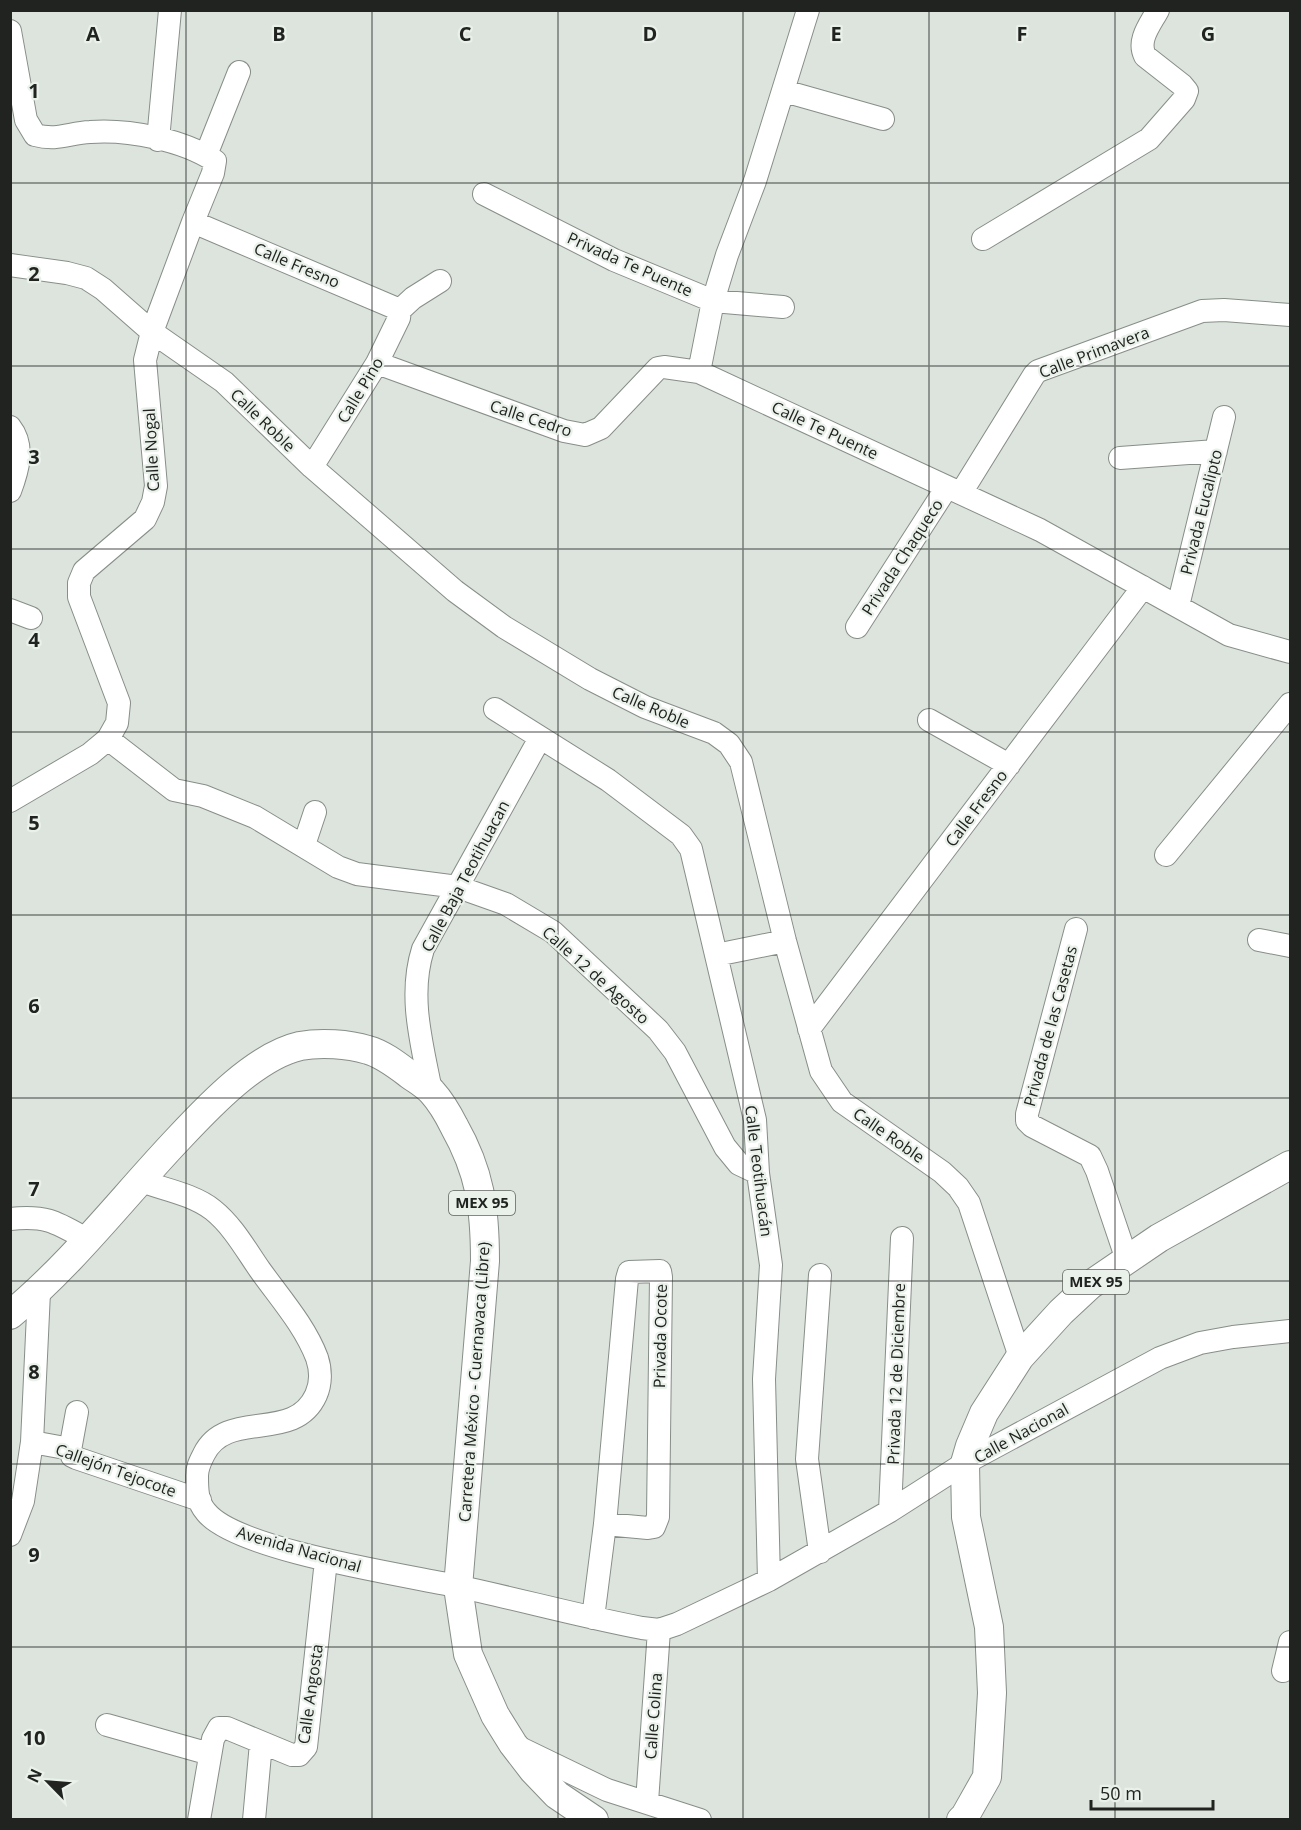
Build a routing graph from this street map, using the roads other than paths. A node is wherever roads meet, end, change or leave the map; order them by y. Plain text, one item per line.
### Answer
1 (170, 10) edge
2 (808, 10) edge
3 (1158, 10) edge
4 (10, 31) edge
5 (239, 72) dead end
6 (784, 91) junction
7 (883, 119) dead end
8 (158, 140) junction
9 (211, 158) junction
10 (484, 194) dead end
11 (193, 222) junction
12 (983, 239) dead end
13 (10, 265) edge
14 (440, 281) dead end
15 (713, 301) junction
16 (783, 307) dead end
17 (400, 309) junction
18 (1290, 315) edge
19 (152, 332) junction
20 (378, 363) junction
21 (699, 372) junction
22 (1224, 417) dead end
23 (10, 427) edge
24 (1216, 451) junction
25 (1120, 458) dead end
26 (312, 467) junction
27 (954, 490) junction
28 (10, 491) edge
29 (1143, 587) junction
30 (1178, 606) junction
31 (857, 627) dead end
32 (1290, 652) edge
33 (1290, 704) edge
34 (495, 709) dead end
35 (929, 720) dead end
36 (540, 738) junction
37 (108, 739) junction
38 (1009, 765) junction
39 (10, 801) edge
40 (315, 813) dead end
41 (304, 845) junction
42 (1166, 855) dead end
43 (458, 887) junction
44 (1076, 929) dead end
45 (1259, 940) dead end
46 (785, 941) junction
47 (1290, 946) edge
48 (716, 955) junction
49 (809, 1029) junction
50 (431, 1091) junction
51 (1290, 1165) edge
52 (758, 1173) junction
53 (138, 1180) junction
54 (10, 1219) edge
55 (902, 1238) dead end
56 (86, 1239) junction
57 (1127, 1260) junction
58 (820, 1275) dead end
59 (39, 1292) junction
60 (10, 1315) edge
61 (1290, 1331) edge
62 (1020, 1357) junction
63 (77, 1412) dead end
64 (32, 1442) junction
65 (70, 1450) junction
66 (966, 1464) junction
67 (17, 1499) edge
68 (200, 1500) junction
69 (890, 1511) junction
70 (605, 1524) junction
71 (10, 1535) edge
72 (820, 1552) junction
73 (326, 1560) junction
74 (769, 1580) junction
75 (458, 1587) junction
76 (593, 1618) junction
77 (659, 1630) junction
78 (1290, 1642) edge
79 (1283, 1671) dead end
80 (107, 1725) dead end
81 (261, 1743) junction
82 (513, 1744) junction
83 (210, 1754) junction
84 (647, 1802) junction
85 (696, 1819) edge
86 (199, 1820) edge
87 (254, 1820) edge
88 (594, 1820) edge
89 (961, 1820) edge

1 - 8 street
2 - 6 street
3 - 12 street
4 - 8 street
5 - 9 street, Calle Nogal
6 - 7 street
6 - 15 street
8 - 9 street
9 - 11 street, Calle Nogal
10 - 15 street, Privada Te Puente
11 - 17 street, Calle Fresno
11 - 19 street, Calle Nogal
13 - 19 street, Calle Roble
14 - 17 street
15 - 16 street, Privada Te Puente
15 - 21 street
17 - 20 street, Calle Pino
18 - 27 street, Calle Primavera
19 - 26 street, Calle Roble
19 - 37 street, Calle Nogal
20 - 21 street, Calle Cedro
20 - 26 street, Calle Pino
21 - 27 street, Calle Te Puente
22 - 24 street, Privada Eucalipto
23 - 28 street
24 - 25 street
24 - 30 street, Privada Eucalipto
26 - 46 street, Calle Roble
27 - 29 street, Calle Te Puente
27 - 31 street, Privada Chaqueco
29 - 30 street, Calle Te Puente
29 - 38 street, Calle Fresno
30 - 32 street, Calle Te Puente
33 - 42 street
34 - 36 street, Calle Teotihuacán
35 - 38 street
36 - 43 street, Calle Baja Teotihuacan
36 - 48 street, Calle Teotihuacán
37 - 39 street
37 - 41 street, Calle 12 de Agosto
38 - 49 street, Calle Fresno
40 - 41 street
41 - 43 street, Calle 12 de Agosto
43 - 50 street, Calle Baja Teotihuacan
43 - 52 street, Calle 12 de Agosto
44 - 57 street, Privada de las Casetas
45 - 47 street
46 - 48 street
46 - 49 street, Calle Roble
48 - 52 street, Calle Teotihuacán
49 - 62 street, Calle Roble
50 - 53 main road, Carretera México - Cuernavaca (Libre) / MEX 95
50 - 75 main road, Carretera México - Cuernavaca (Libre) / MEX 95
51 - 57 main road, MEX 95
52 - 74 street, Calle Teotihuacán
53 - 56 main road, Carretera México - Cuernavaca (Libre) / MEX 95
53 - 68 street
54 - 56 street
55 - 69 street, Privada 12 de Diciembre
56 - 59 main road, Carretera México - Cuernavaca (Libre) / MEX 95
57 - 62 main road, MEX 95
58 - 72 street
59 - 60 main road, Carretera México - Cuernavaca (Libre) / MEX 95
59 - 64 street
61 - 66 street, Calle Nacional
62 - 66 main road, MEX 95
63 - 65 street
64 - 65 street, Callejón Tejocote
64 - 67 street
65 - 68 street, Callejón Tejocote
66 - 69 street, Calle Nacional
66 - 89 main road, MEX 95
67 - 71 street
68 - 73 street, Avenida Nacional
69 - 72 street, Calle Nacional
70 - 70 street, Privada Ocote
70 - 76 street, Privada Ocote
72 - 74 street, Calle Nacional
73 - 75 street, Avenida Nacional
73 - 81 street, Calle Angosta
74 - 77 street
75 - 76 street, Avenida Nacional
75 - 82 main road, Carretera México - Cuernavaca (Libre) / MEX 95
76 - 77 street, Avenida Nacional
77 - 84 street, Calle Colina
78 - 79 street
80 - 83 street
81 - 83 street, Calle Angosta
81 - 87 street
82 - 84 street
82 - 88 main road, Carretera México - Cuernavaca (Libre) / MEX 95
83 - 86 street, Calle Angosta
84 - 85 street

